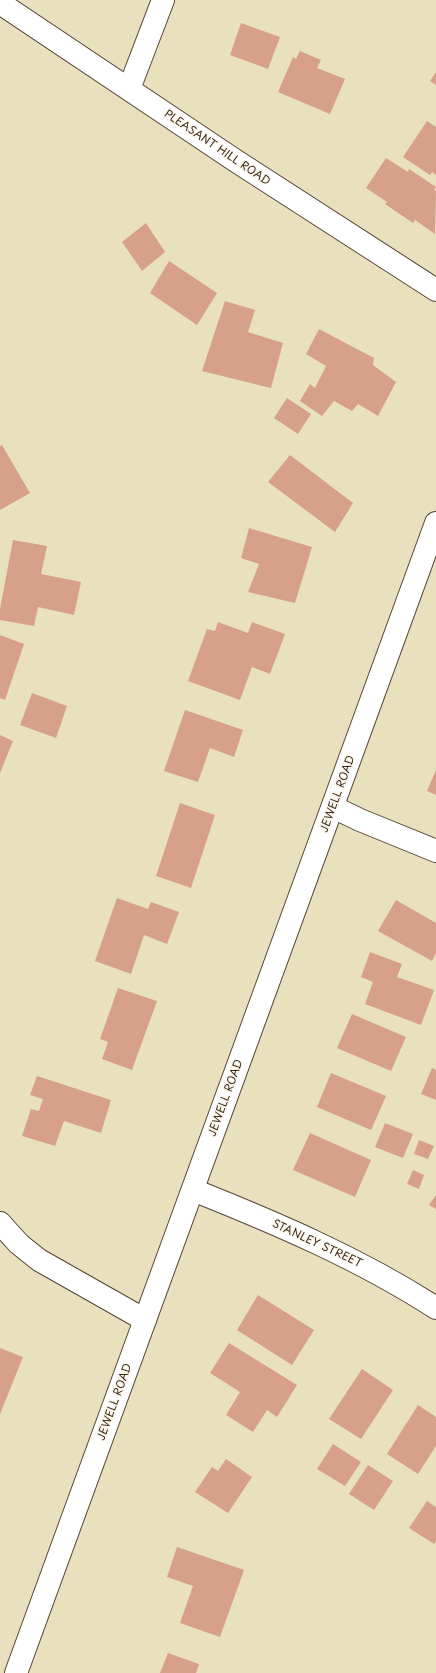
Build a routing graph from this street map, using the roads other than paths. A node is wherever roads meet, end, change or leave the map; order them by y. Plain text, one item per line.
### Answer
1 (163, 0) edge
2 (0, 3) edge
3 (129, 89) junction
4 (436, 290) edge
5 (436, 523) edge
6 (333, 807) junction
7 (436, 851) edge
8 (193, 1190) junction
9 (0, 1223) edge
10 (436, 1308) edge
11 (145, 1320) junction
12 (16, 1673) edge

1 - 3 street
2 - 3 street, PLEASANT HILL ROAD
3 - 4 street, PLEASANT HILL ROAD
5 - 6 street, JEWELL ROAD
6 - 7 street
6 - 8 street, JEWELL ROAD
8 - 10 street, STANLEY STREET
8 - 11 street, JEWELL ROAD
9 - 11 street
11 - 12 street, JEWELL ROAD

